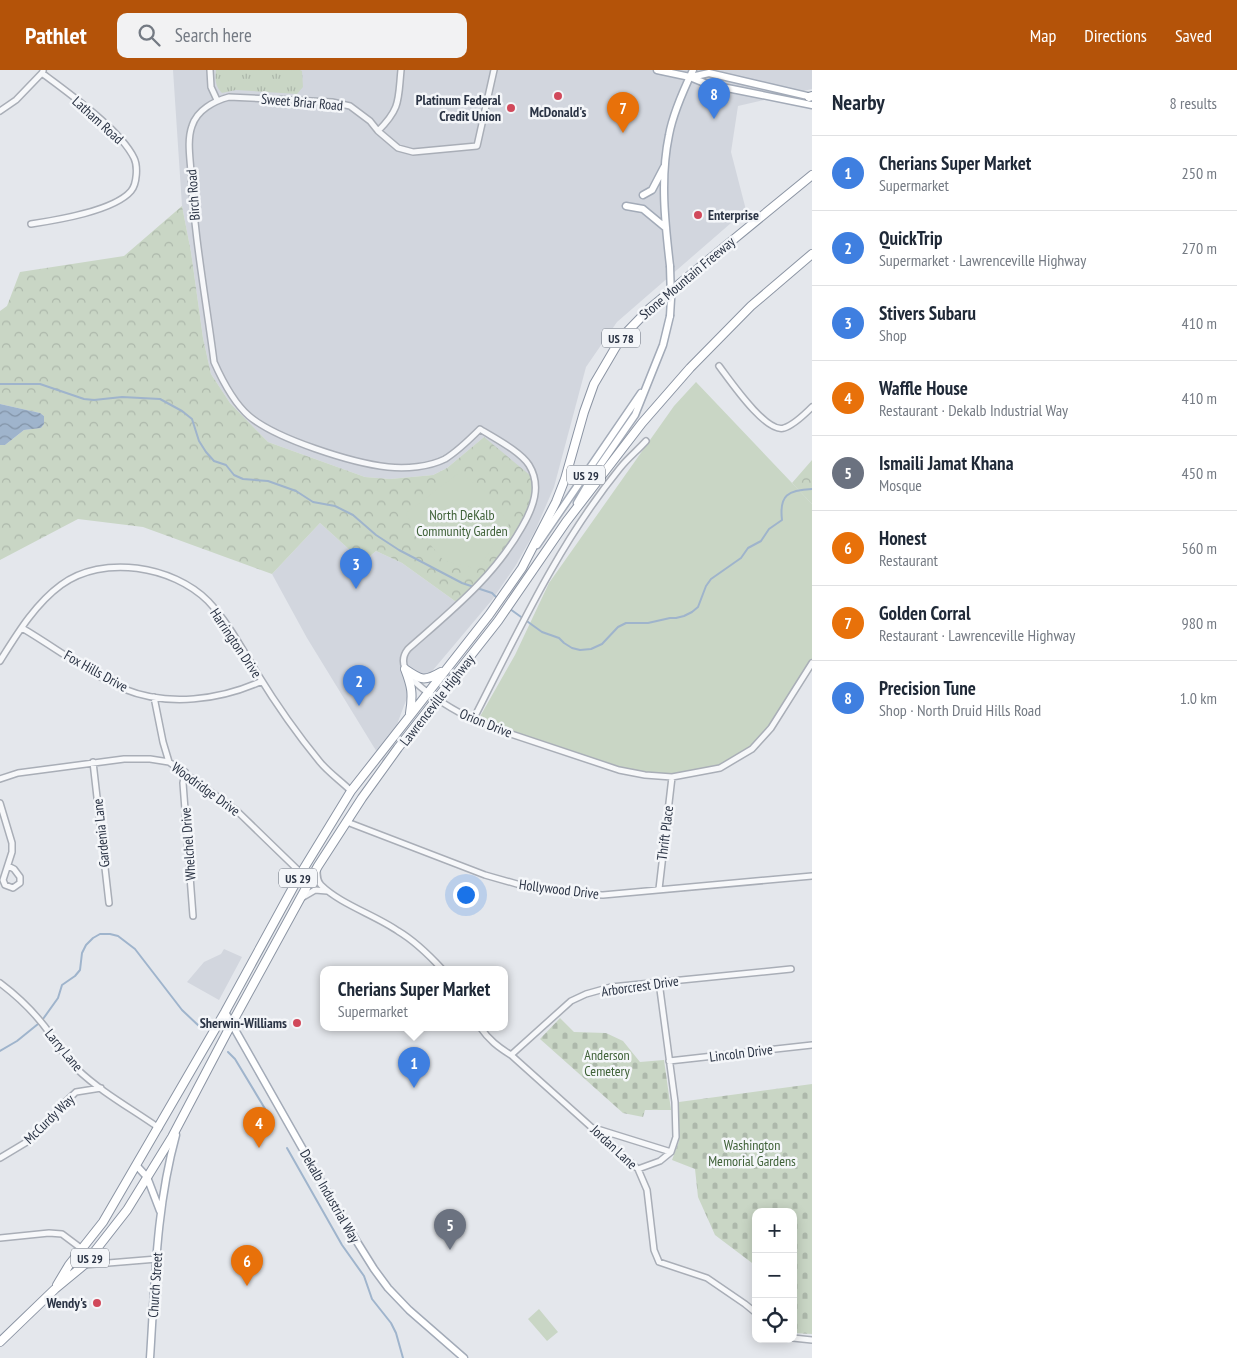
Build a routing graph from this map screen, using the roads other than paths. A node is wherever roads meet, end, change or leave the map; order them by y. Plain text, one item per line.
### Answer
1 (210, 70) edge
2 (401, 70) edge
3 (494, 70) edge
4 (657, 70) edge
5 (693, 70) edge
6 (42, 71) edge
7 (690, 77) junction
8 (811, 97) edge
9 (217, 100) junction
10 (812, 106) edge
11 (0, 111) edge
12 (378, 131) junction
13 (665, 166) junction
14 (812, 176) edge
15 (643, 195) dead end
16 (626, 206) dead end
17 (31, 224) dead end
18 (666, 228) junction
19 (812, 254) edge
20 (719, 366) dead end
21 (649, 381) junction
22 (812, 407) edge
23 (646, 441) dead end
24 (566, 522) junction
25 (522, 568) junction
26 (22, 628) junction
27 (0, 661) edge
28 (812, 663) edge
29 (405, 669) junction
30 (446, 669) junction
31 (262, 681) junction
32 (428, 692) junction
33 (154, 697) junction
34 (438, 700) junction
35 (409, 715) junction
36 (473, 720) junction
37 (93, 762) junction
38 (169, 762) junction
39 (185, 772) junction
40 (672, 777) junction
41 (0, 779) edge
42 (351, 791) junction
43 (0, 803) edge
44 (347, 822) junction
45 (8, 866) dead end
46 (318, 866) junction
47 (301, 873) junction
48 (812, 876) edge
49 (659, 889) junction
50 (330, 892) junction
51 (300, 900) junction
52 (109, 903) dead end
53 (193, 916) dead end
54 (439, 966) edge
55 (791, 969) dead end
56 (659, 982) junction
57 (0, 983) edge
58 (225, 1012) junction
59 (232, 1023) junction
60 (483, 1031) edge
61 (812, 1045) edge
62 (511, 1055) junction
63 (670, 1061) junction
64 (101, 1088) junction
65 (178, 1126) junction
66 (592, 1127) junction
67 (159, 1128) junction
68 (671, 1152) junction
69 (0, 1158) edge
70 (136, 1166) junction
71 (638, 1169) junction
72 (147, 1177) junction
73 (160, 1212) junction
74 (0, 1238) edge
75 (82, 1249) junction
76 (157, 1259) junction
77 (84, 1265) junction
78 (55, 1289) junction
79 (752, 1309) edge
80 (797, 1338) edge
81 (812, 1340) edge
82 (0, 1342) edge
83 (460, 1357) edge
84 (150, 1358) edge

1 - 9 street
2 - 12 street
3 - 12 street, Sweet Briar Road
4 - 7 main road
5 - 7 main road, Lawrenceville Highway / US 29
6 - 11 street
6 - 17 street, Latham Road
7 - 8 main road
7 - 10 main road
7 - 13 main road, Lawrenceville Highway / US 29
9 - 12 street, Sweet Briar Road
9 - 29 street, Birch Road
13 - 15 main road
13 - 18 main road, Lawrenceville Highway / US 29
14 - 25 highway, Stone Mountain Freeway / US 78
16 - 18 main road
18 - 21 main road, Lawrenceville Highway / US 29, bridge
19 - 24 highway
20 - 22 street
21 - 24 main road, Lawrenceville Highway / US 29
21 - 25 main road, Lawrenceville Highway / US 29
23 - 36 street
24 - 34 highway, Lawrenceville Highway / US 29
25 - 30 highway, Lawrenceville Highway / US 29
26 - 27 street, Harrington Drive
26 - 31 street, Harrington Drive
26 - 33 street, Fox Hills Drive
28 - 40 street, Orion Drive
29 - 30 highway
29 - 32 street, Orion Drive
29 - 35 highway
30 - 32 highway, Lawrenceville Highway / US 29
31 - 33 street, Fox Hills Drive
31 - 42 street, Harrington Drive
32 - 34 street, Orion Drive
32 - 35 highway, Lawrenceville Highway / US 29
33 - 38 street
34 - 36 street, Orion Drive
34 - 44 highway, Lawrenceville Highway / US 29
35 - 42 highway, Lawrenceville Highway / US 29
36 - 40 street, Orion Drive
37 - 38 street, Woodridge Drive
37 - 41 street, Woodridge Drive
37 - 52 street, Gardenia Lane
38 - 39 street, Woodridge Drive
39 - 47 street, Woodridge Drive
39 - 53 street, Whelchel Drive
40 - 49 street, Thrift Place
42 - 47 highway, Lawrenceville Highway / US 29
43 - 45 street
44 - 46 highway, Lawrenceville Highway / US 29
44 - 49 street, Hollywood Drive
46 - 50 street
46 - 51 highway, Lawrenceville Highway / US 29
47 - 58 highway, Lawrenceville Highway / US 29
48 - 49 street, Hollywood Drive
50 - 51 street
50 - 54 street
51 - 59 highway, Lawrenceville Highway / US 29
55 - 56 street, Arborcrest Drive
56 - 62 street, Arborcrest Drive
56 - 63 street
57 - 64 street, Larry Lane
58 - 59 main road, Dekalb Industrial Way
58 - 67 highway, US 29
59 - 65 highway, US 29
59 - 83 main road, Dekalb Industrial Way
60 - 62 street, Jordan Lane
61 - 63 street, Lincoln Drive
62 - 66 street, Jordan Lane
63 - 68 street
64 - 67 street, Larry Lane
64 - 69 street, McCurdy Way
65 - 72 highway, US 29
65 - 73 main road, Church Street
66 - 68 street
66 - 71 street, Jordan Lane
67 - 70 highway, US 29
68 - 71 street
70 - 72 main road, Church Street
70 - 75 highway, US 29
71 - 79 street, Jordan Lane
72 - 73 main road, Church Street
72 - 77 highway, US 29
73 - 76 main road, Church Street
74 - 75 street
75 - 78 highway, US 29
76 - 77 street
76 - 84 main road, Church Street
77 - 78 highway, US 29
78 - 82 highway, US 29
80 - 81 street

